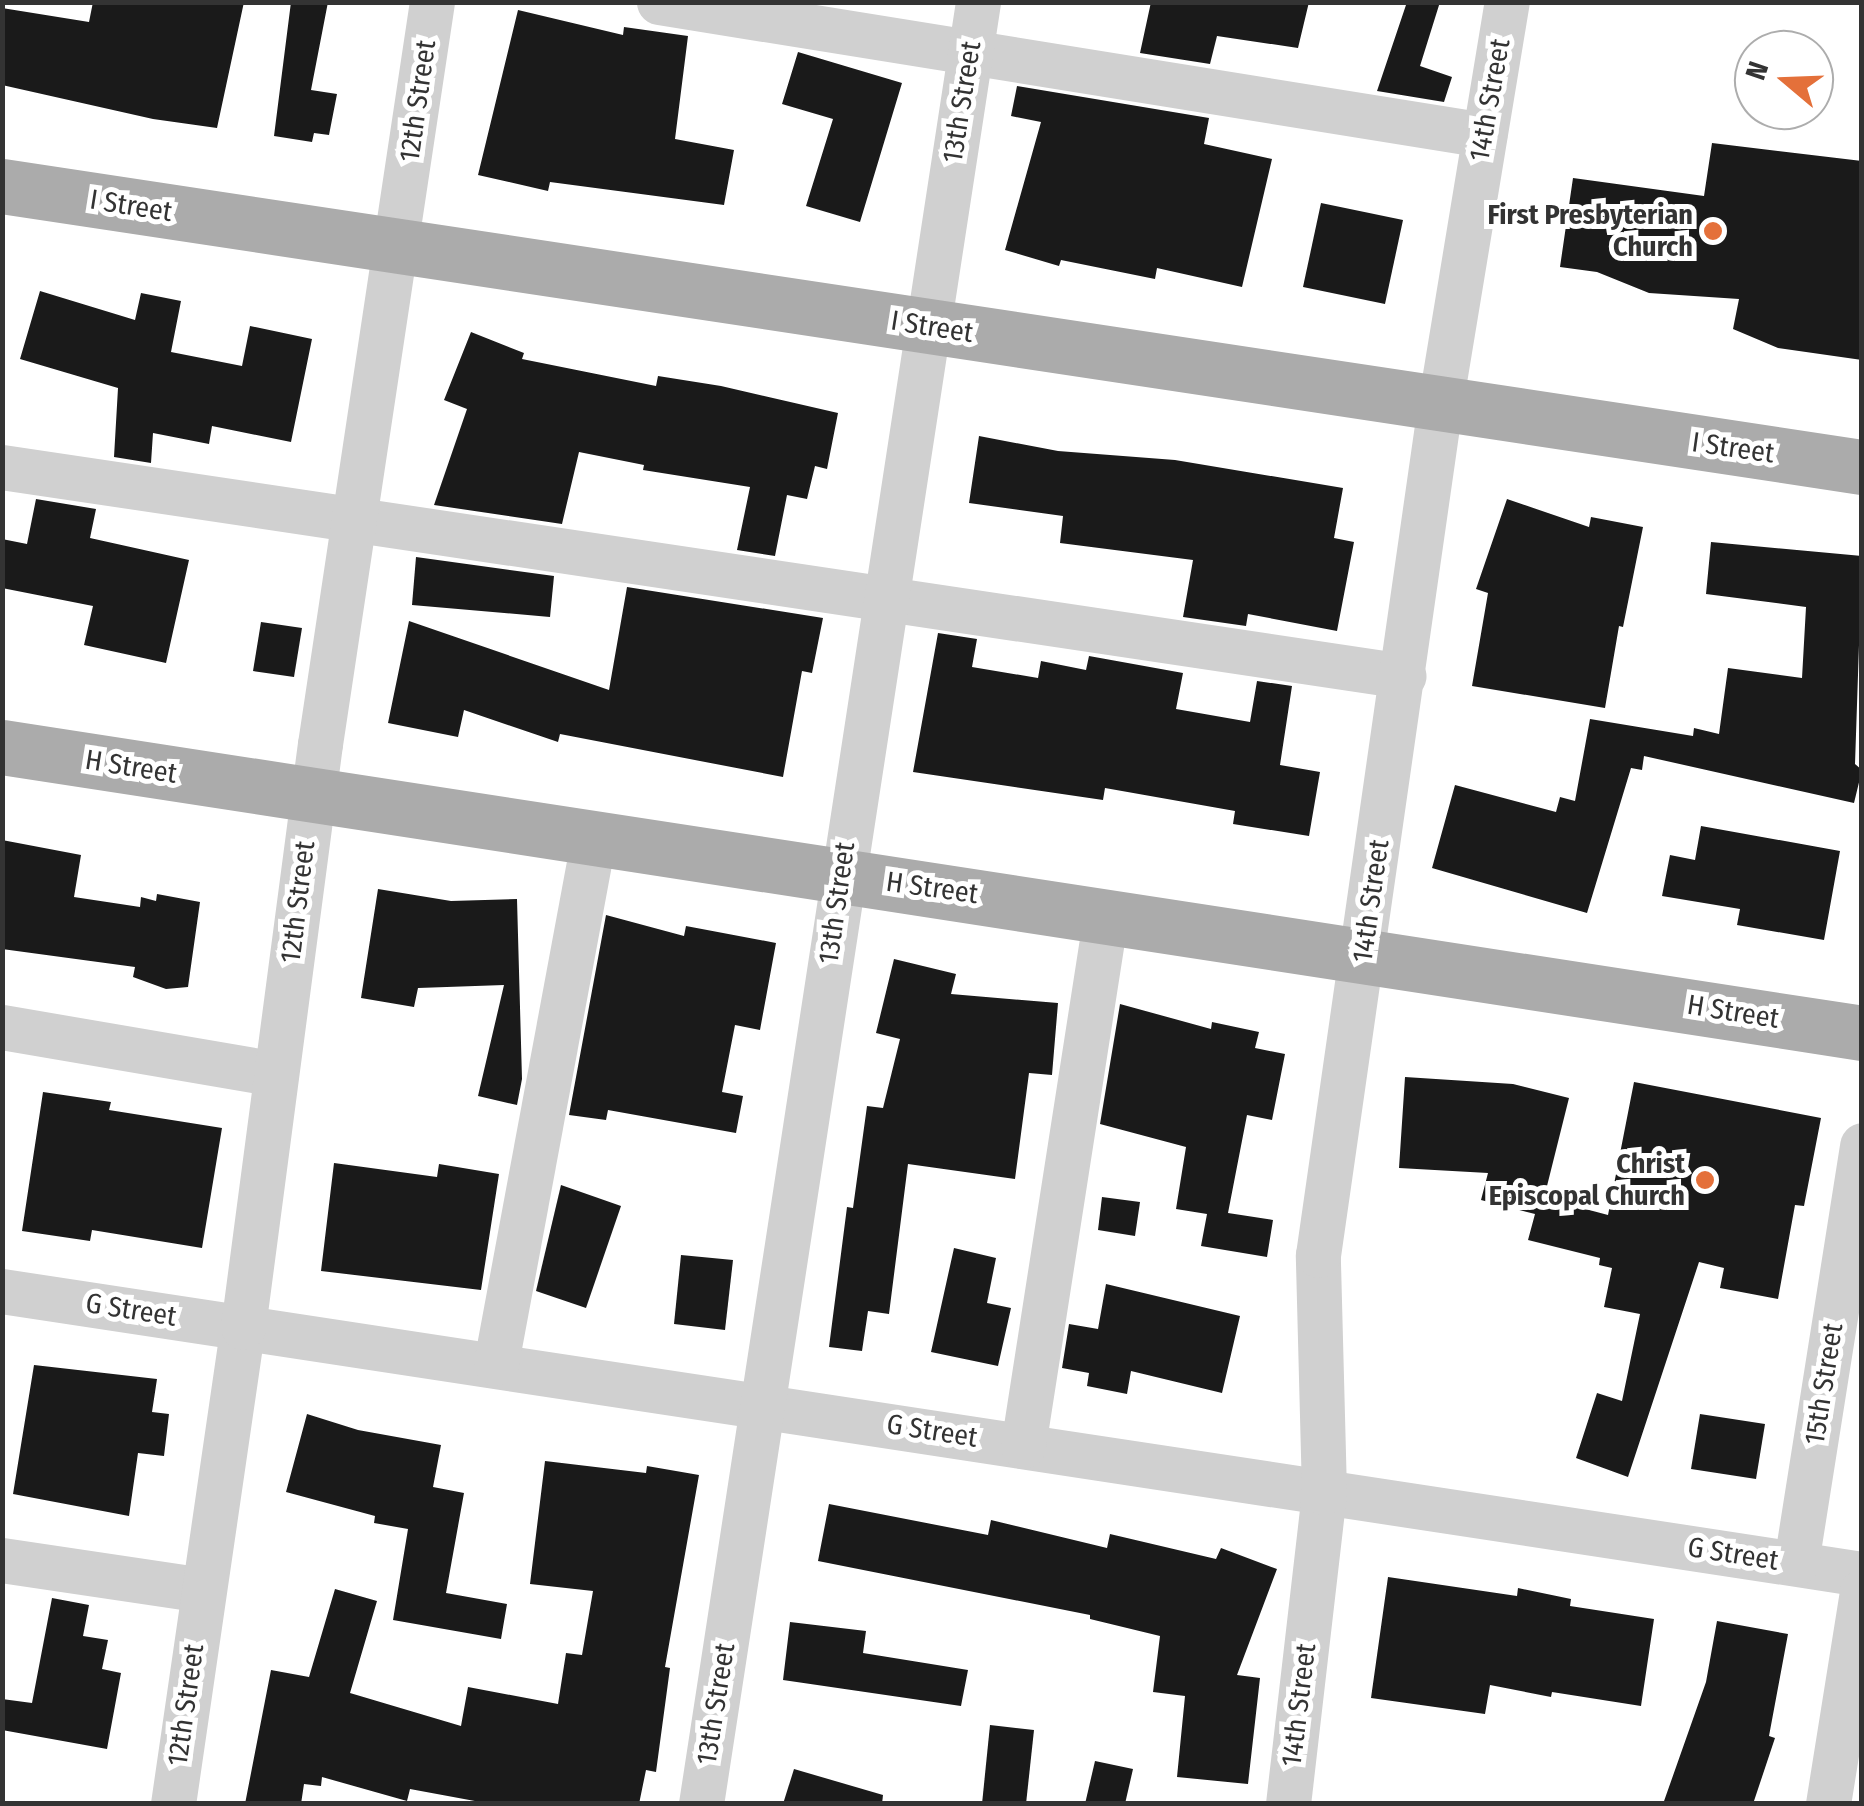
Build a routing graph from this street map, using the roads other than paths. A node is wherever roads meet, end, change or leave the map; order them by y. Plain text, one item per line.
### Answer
1 (432, 2) edge
2 (659, 2) edge
3 (978, 2) edge
4 (1507, 2) edge
5 (971, 50) junction
6 (1484, 136) junction
7 (2, 186) edge
8 (396, 246) junction
9 (928, 326) junction
10 (1440, 405) junction
11 (2, 467) edge
12 (1862, 467) edge
13 (354, 520) junction
14 (885, 600) junction
15 (1403, 676) junction
16 (2, 747) edge
17 (312, 795) junction
18 (594, 836) junction
19 (840, 875) junction
20 (1106, 914) junction
21 (1364, 953) junction
22 (2, 1027) edge
23 (1862, 1033) edge
24 (276, 1074) junction
25 (1862, 1145) edge
26 (2, 1291) edge
27 (243, 1327) junction
28 (496, 1363) junction
29 (763, 1404) junction
30 (1023, 1446) junction
31 (1324, 1492) junction
32 (2, 1560) edge
33 (1796, 1564) junction
34 (1862, 1574) edge
35 (202, 1590) junction
36 (1862, 1592) edge
37 (172, 1804) edge
38 (700, 1804) edge
39 (1288, 1804) edge
40 (1828, 1804) edge

1 - 8 street, 12th Street
2 - 5 street
3 - 5 street, 13th Street
4 - 6 street, 14th Street
5 - 6 street
5 - 9 street, 13th Street
6 - 10 street, 14th Street
7 - 8 main road, I Street
8 - 9 main road, I Street
8 - 13 street, 12th Street
9 - 10 main road, I Street
9 - 14 street, 13th Street
10 - 12 main road, I Street
10 - 15 street, 14th Street
11 - 13 street
13 - 14 street
13 - 17 street, 12th Street
14 - 15 street
14 - 19 street, 13th Street
15 - 21 street, 14th Street
16 - 17 main road, H Street
17 - 18 main road, H Street
17 - 24 street, 12th Street
18 - 19 main road, H Street
18 - 28 street
19 - 20 main road, H Street
19 - 29 street, 13th Street
20 - 21 main road, H Street
20 - 30 street
21 - 23 main road, H Street
21 - 31 street, 14th Street
22 - 24 street
24 - 27 street, 12th Street
25 - 33 street, 15th Street
26 - 27 street, G Street
27 - 28 street, G Street
27 - 35 street, 12th Street
28 - 29 street, G Street
29 - 30 street, G Street
29 - 38 street, 13th Street
30 - 31 street, G Street
31 - 33 street, G Street
31 - 39 street, 14th Street
32 - 35 street
33 - 34 street, G Street
35 - 37 street, 12th Street
36 - 40 street

